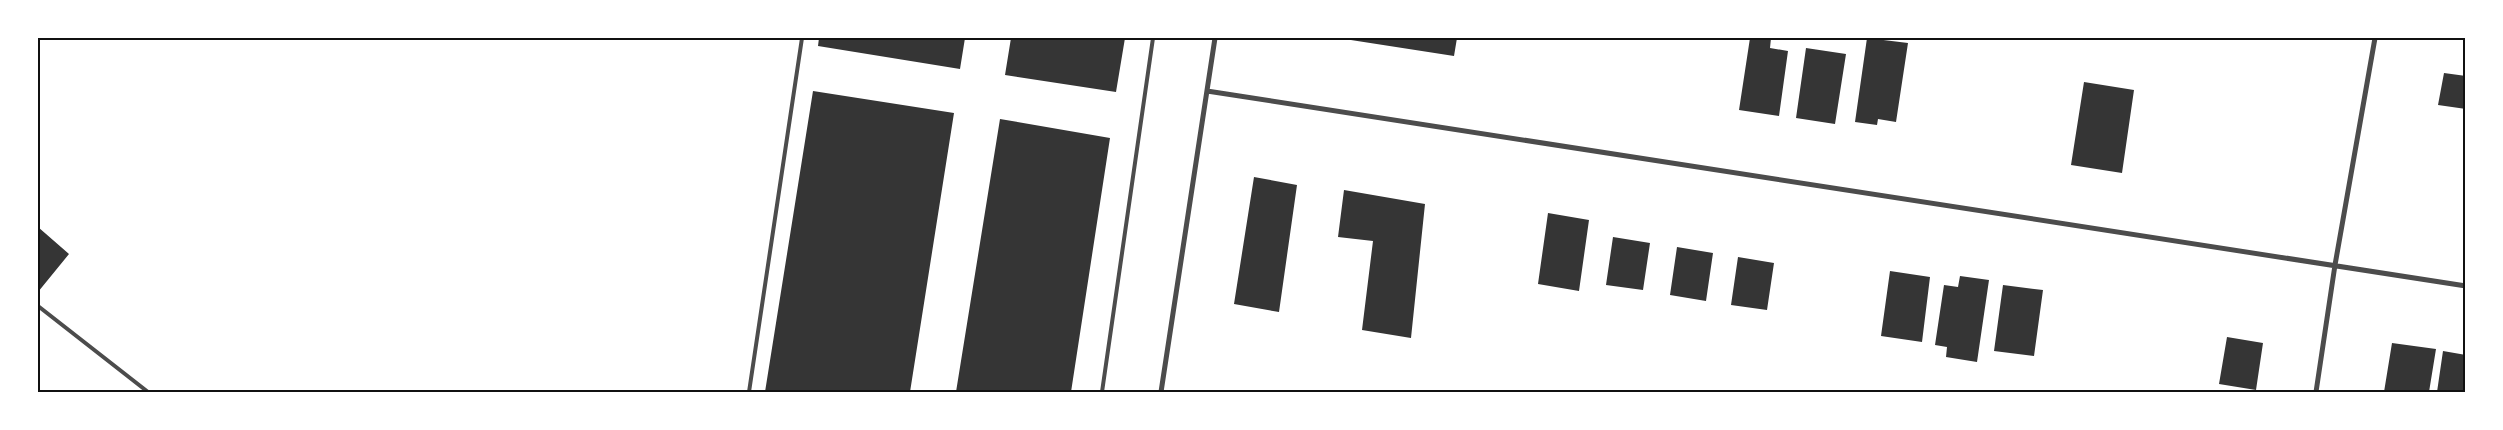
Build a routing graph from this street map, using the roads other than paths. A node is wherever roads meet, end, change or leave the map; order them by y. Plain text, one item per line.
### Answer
1 (802, 38) edge
2 (1153, 38) edge
3 (1215, 38) edge
4 (2375, 38) edge
5 (1207, 91) junction
6 (2335, 265) junction
7 (2466, 286) edge
8 (38, 306) edge
9 (148, 392) edge
10 (749, 392) edge
11 (1102, 392) edge
12 (1161, 392) edge
13 (2316, 392) edge

1 - 10 lane
2 - 11 lane
3 - 5 street
4 - 6 street
5 - 6 street
5 - 12 street
6 - 7 street
6 - 13 street
8 - 9 lane

